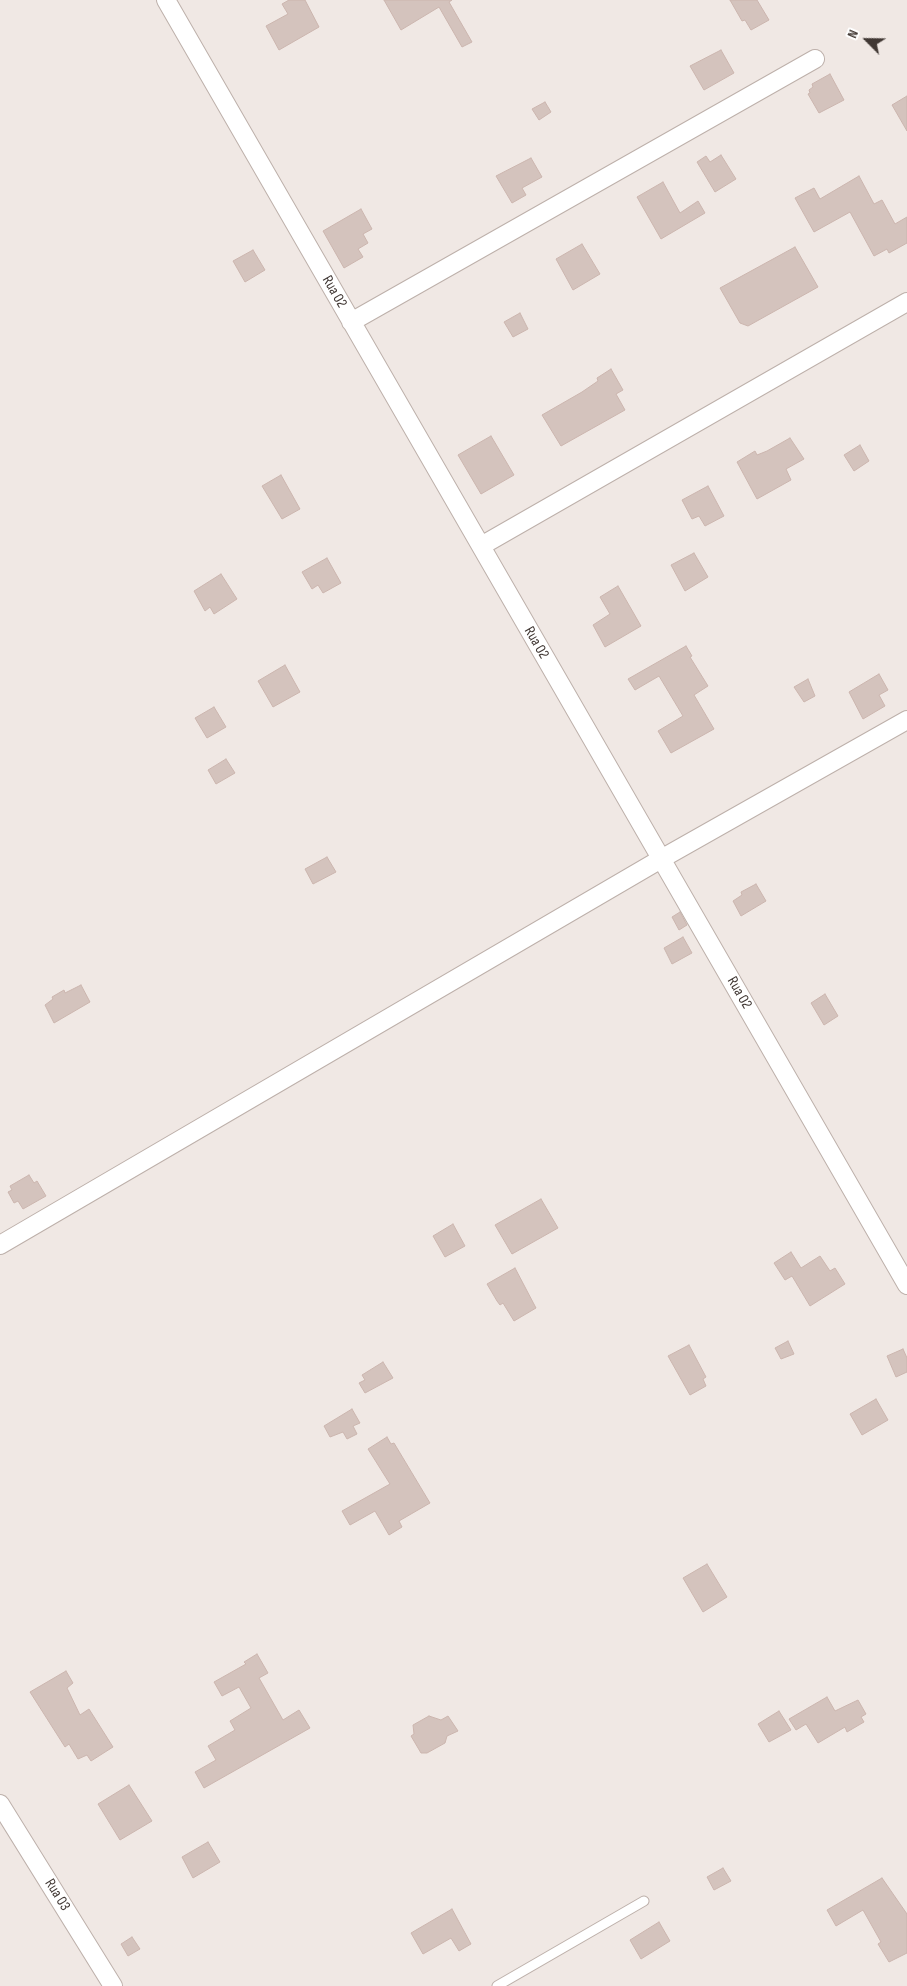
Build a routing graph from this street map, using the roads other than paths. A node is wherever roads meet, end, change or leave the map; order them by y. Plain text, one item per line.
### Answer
1 (166, 0) edge
2 (815, 59) dead end
3 (907, 302) edge
4 (351, 322) junction
5 (481, 546) junction
6 (907, 720) edge
7 (661, 859) junction
8 (0, 1245) edge
9 (907, 1285) edge
10 (0, 1804) edge
11 (644, 1901) dead end
12 (113, 1986) edge
13 (497, 1986) edge

1 - 4 street, Rua 02
2 - 4 street
3 - 5 street
4 - 5 street, Rua 02
5 - 7 street, Rua 02
6 - 7 street
7 - 8 street
7 - 9 street, Rua 02
10 - 12 street, Rua 03
11 - 13 lane

